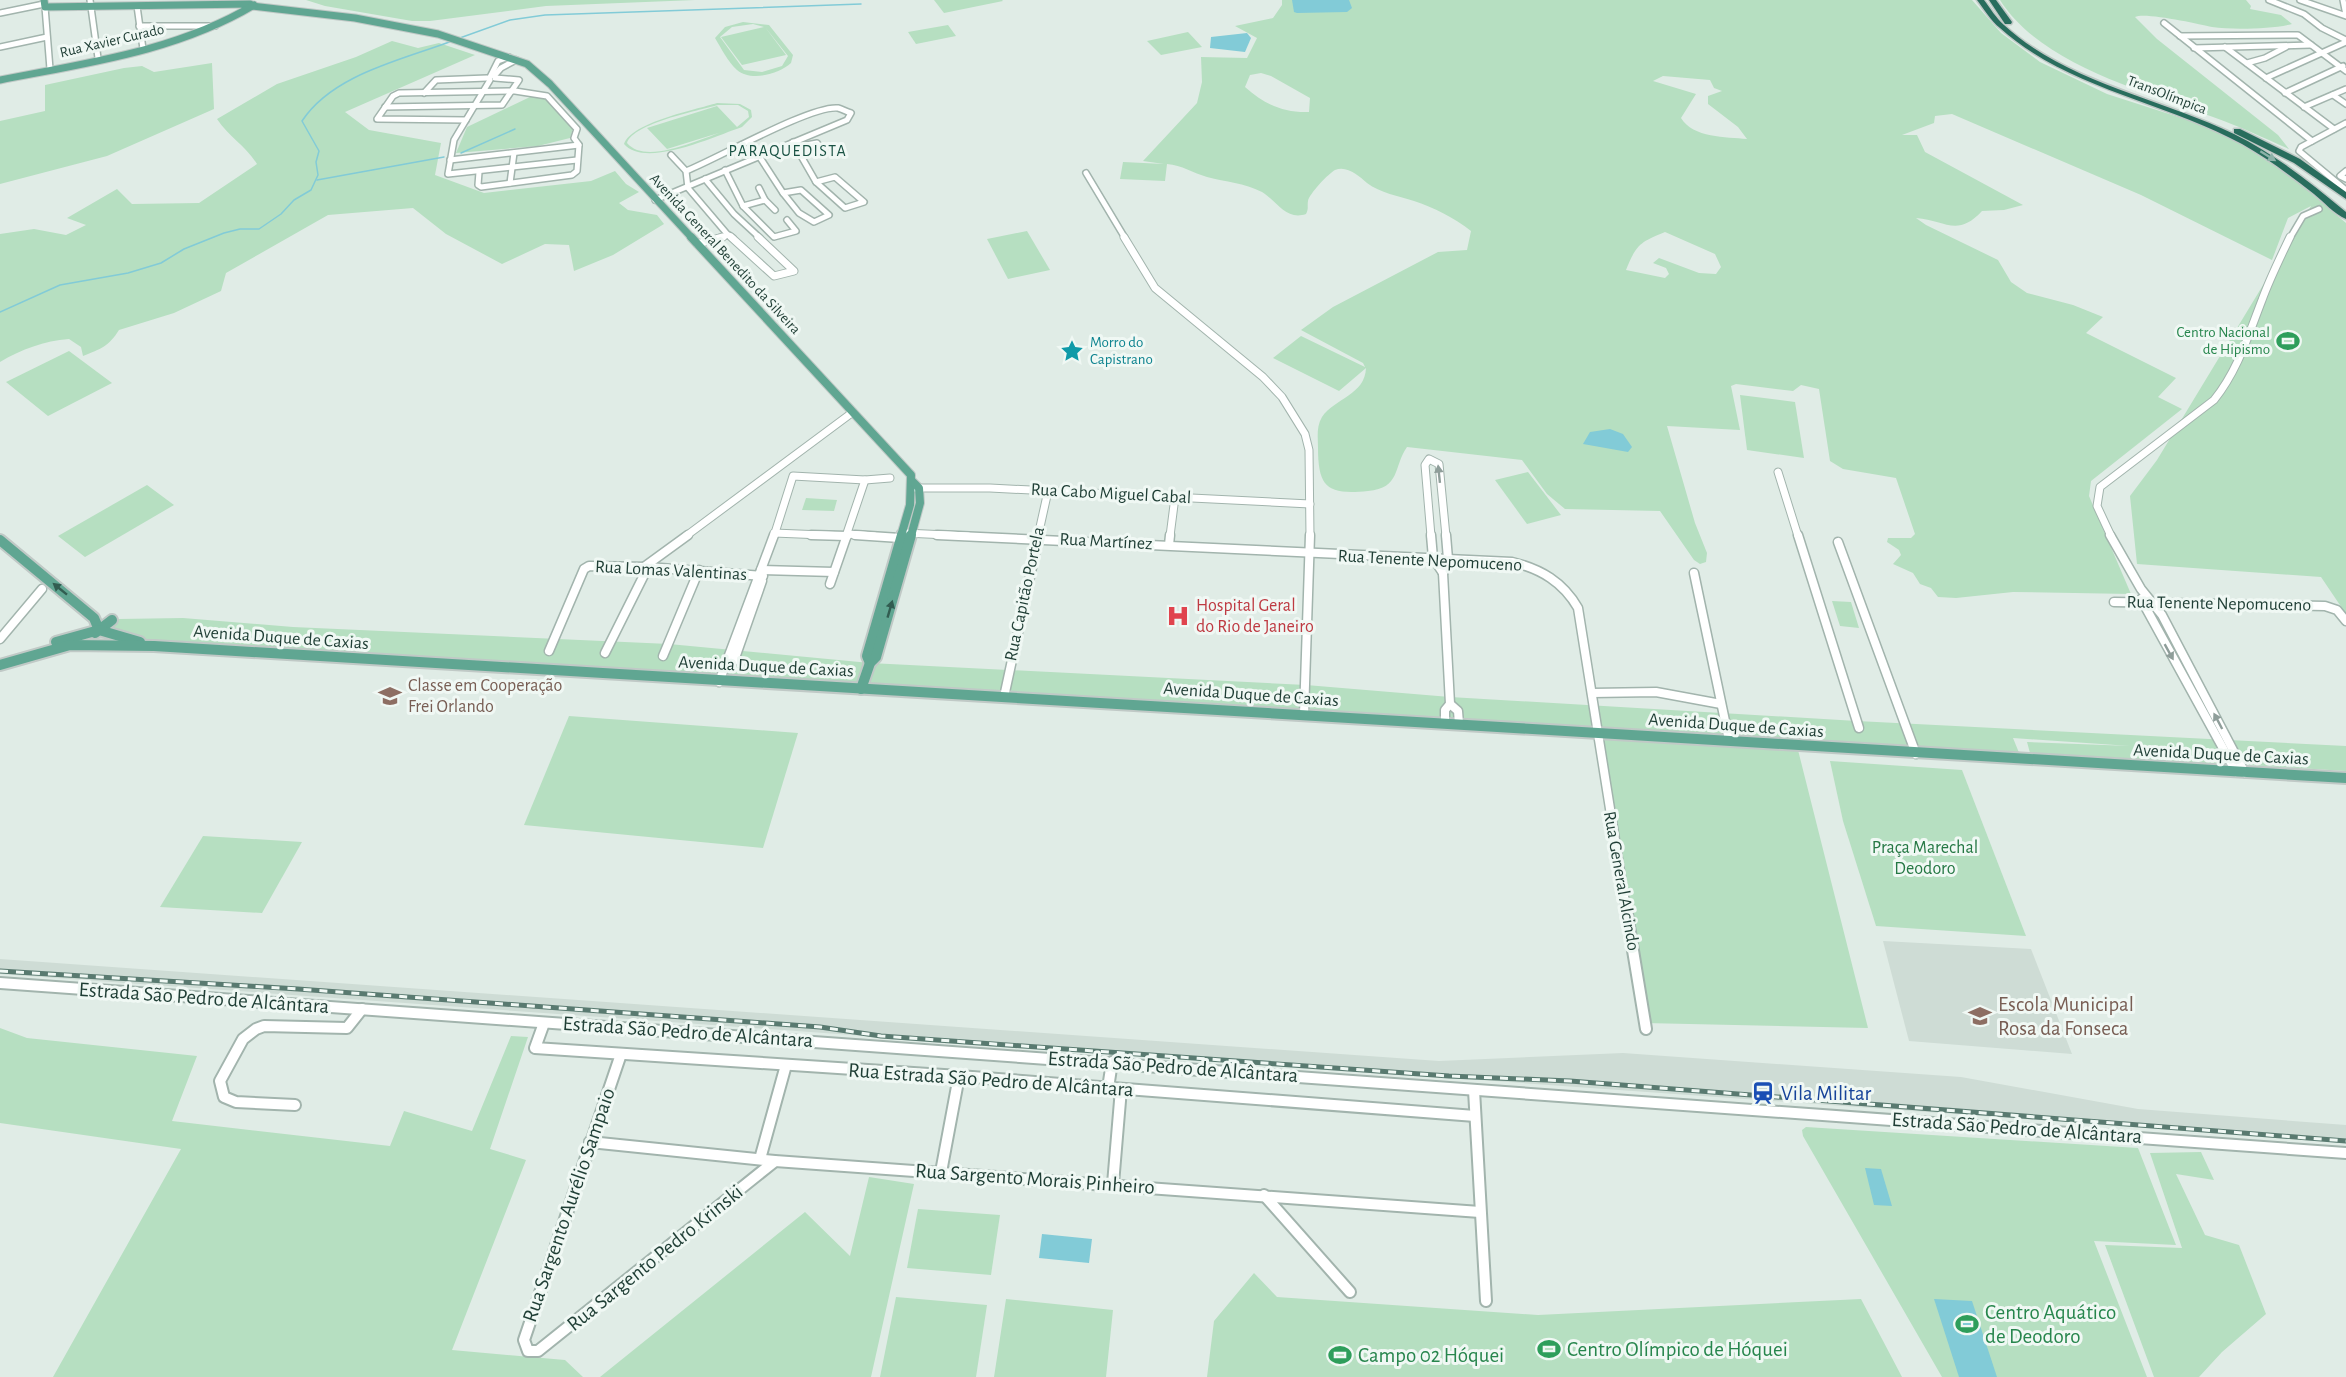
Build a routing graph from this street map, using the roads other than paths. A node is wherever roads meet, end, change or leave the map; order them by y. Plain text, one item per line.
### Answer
1 (1980, 0) edge
2 (1992, 0) edge
3 (2269, 0) edge
4 (2300, 0) edge
5 (2343, 0) edge
6 (225, 2) edge
7 (91, 3) edge
8 (156, 3) edge
9 (253, 4) edge
10 (44, 6) edge
11 (137, 6) junction
12 (298, 11) junction
13 (0, 13) edge
14 (2346, 15) edge
15 (2164, 23) dead end
16 (139, 26) junction
17 (214, 26) junction
18 (2180, 36) junction
19 (47, 37) junction
20 (2346, 41) edge
21 (2311, 45) junction
22 (2289, 46) junction
23 (0, 47) edge
24 (2225, 47) junction
25 (2194, 48) junction
26 (142, 49) junction
27 (2321, 53) junction
28 (99, 58) junction
29 (511, 58) junction
30 (2247, 63) junction
31 (2344, 68) edge
32 (50, 69) junction
33 (491, 78) junction
34 (2266, 78) junction
35 (0, 80) edge
36 (2346, 89) edge
37 (512, 91) junction
38 (453, 92) junction
39 (483, 92) junction
40 (424, 93) junction
41 (2285, 93) junction
42 (2333, 95) junction
43 (2346, 104) edge
44 (474, 105) junction
45 (445, 106) junction
46 (2304, 106) junction
47 (385, 107) junction
48 (436, 120) junction
49 (466, 120) junction
50 (2346, 123) edge
51 (2334, 129) junction
52 (2312, 141) junction
53 (795, 144) junction
54 (579, 145) junction
55 (823, 151) dead end
56 (514, 153) junction
57 (671, 155) dead end
58 (759, 156) junction
59 (450, 160) junction
60 (577, 160) junction
61 (512, 168) junction
62 (725, 170) junction
63 (686, 171) junction
64 (479, 172) junction
65 (1086, 173) dead end
66 (705, 179) junction
67 (816, 182) junction
68 (510, 183) junction
69 (688, 188) junction
70 (759, 188) dead end
71 (2346, 190) edge
72 (782, 193) junction
73 (2346, 196) edge
74 (655, 200) junction
75 (765, 200) junction
76 (743, 206) junction
77 (2319, 209) dead end
78 (775, 210) dead end
79 (2346, 216) edge
80 (787, 220) dead end
81 (728, 235) junction
82 (697, 244) junction
83 (853, 412) junction
84 (1778, 472) dead end
85 (890, 478) dead end
86 (865, 480) junction
87 (913, 483) junction
88 (1048, 491) junction
89 (1176, 497) junction
90 (1311, 504) junction
91 (1429, 507) junction
92 (1443, 509) junction
93 (774, 533) junction
94 (847, 535) junction
95 (905, 535) junction
96 (1036, 539) junction
97 (0, 540) edge
98 (1838, 542) dead end
99 (1169, 545) junction
100 (1311, 554) junction
101 (1433, 558) junction
102 (1448, 559) junction
103 (646, 567) junction
104 (699, 570) junction
105 (763, 571) junction
106 (834, 573) junction
107 (1443, 573) junction
108 (1694, 573) dead end
109 (1546, 575) joint
110 (830, 584) dead end
111 (42, 588) dead end
112 (2141, 590) junction
113 (2141, 601) junction
114 (2153, 601) junction
115 (2114, 602) dead end
116 (112, 620) dead end
117 (2346, 621) edge
118 (99, 630) junction
119 (0, 639) edge
120 (70, 645) junction
121 (154, 646) junction
122 (549, 651) dead end
123 (605, 653) dead end
124 (663, 656) dead end
125 (0, 658) edge
126 (0, 665) edge
127 (2179, 670) junction
128 (2192, 671) junction
129 (719, 682) junction
130 (861, 689) junction
131 (1592, 693) junction
132 (1004, 697) junction
133 (1450, 704) junction
134 (1721, 704) junction
135 (1304, 714) junction
136 (1445, 723) junction
137 (1459, 724) junction
138 (1859, 728) dead end
139 (1596, 733) junction
140 (1729, 740) junction
141 (1916, 754) junction
142 (2241, 772) junction
143 (2346, 778) edge
144 (0, 983) edge
145 (362, 1010) junction
146 (544, 1023) junction
147 (1646, 1029) dead end
148 (621, 1054) junction
149 (1112, 1062) junction
150 (786, 1065) junction
151 (959, 1076) junction
152 (1108, 1088) junction
153 (1121, 1089) junction
154 (1474, 1090) junction
155 (295, 1105) dead end
156 (1475, 1116) junction
157 (590, 1142) junction
158 (2346, 1153) edge
159 (760, 1160) junction
160 (775, 1161) junction
161 (941, 1172) junction
162 (1113, 1184) junction
163 (1264, 1195) junction
164 (1480, 1212) junction
165 (1350, 1292) dead end
166 (1486, 1301) dead end
167 (533, 1352) joint

1 -> 79 highway, TransOlímpica
2 - 73 highway, TransOlímpica
3 - 20 street
4 - 14 street
5 - 14 street
6 - 8 main road
6 - 9 main road
7 - 10 main road
7 - 11 main road
7 - 28 street
8 - 11 main road
9 - 12 main road, Avenida General Benedito da Silveira
9 - 12 main road, Avenida General Benedito da Silveira
9 - 17 main road, Rua Xavier Curado
10 - 13 street
10 - 19 street
11 - 16 street
12 - 29 main road, Avenida General Benedito da Silveira
15 - 18 street
16 - 17 street
16 - 26 street
17 - 26 main road, Rua Xavier Curado
18 - 21 street
18 - 25 street
19 - 23 street
19 - 32 street
20 - 27 street
21 - 22 street
21 - 27 street
22 - 24 street
22 - 30 street
24 - 25 street
24 - 30 street
25 - 52 street
26 - 28 main road, Rua Xavier Curado
27 - 31 street
27 - 34 street
28 - 32 main road, Rua Xavier Curado
29 - 33 street
29 - 33 street
29 - 74 main road, Avenida General Benedito da Silveira
30 - 34 street
31 - 41 street
32 - 35 main road, Rua Xavier Curado
33 - 37 street
33 - 39 street
33 - 40 street
34 - 41 street
36 - 42 street
37 - 39 street
37 - 44 street
37 - 54 street
38 - 39 street
38 - 40 street
38 - 45 street
39 - 44 street
40 - 47 street
41 - 46 street
42 - 43 street
42 - 46 street
44 - 45 street
44 - 49 street
45 - 47 street
45 - 48 street
46 - 51 street
47 - 48 street
48 - 49 street
49 - 59 street
50 - 51 street
51 - 52 street
52 - 71 street
53 - 55 street
53 - 58 street
53 - 63 street
53 - 67 street
54 - 56 street
54 - 60 street
56 - 59 street
56 - 61 street
57 - 63 street
58 - 62 street
58 - 72 street
59 - 64 street
60 - 61 street
60 - 68 street
61 - 64 street
61 - 68 street
62 - 66 street
62 - 76 street
63 - 69 street
64 - 68 street
65 - 90 street
66 - 69 street
66 - 81 street
67 - 67 street
69 - 74 street
69 - 81 street
70 - 75 street
72 - 72 street
74 - 82 main road, Avenida General Benedito da Silveira
75 - 76 street
75 - 78 street
76 - 80 street
77 - 112 street
81 - 82 street
82 - 83 main road, Avenida General Benedito da Silveira
83 - 87 main road, Avenida General Benedito da Silveira
83 - 103 street
84 - 138 street
85 - 86 street
86 - 93 street
86 - 94 street
87 - 88 street, Rua Cabo Miguel Cabal
87 - 95 main road
88 - 89 street, Rua Cabo Miguel Cabal
88 - 96 street, Rua Capitão Portela
89 - 90 street, Rua Cabo Miguel Cabal
89 - 99 street
90 - 100 street
91 - 92 street
92 -> 91 street
91 - 101 street
92 - 102 street
93 - 94 street, Rua Martínez
93 - 105 street
94 - 95 street, Rua Martínez
94 - 106 street
95 - 96 street, Rua Martínez
95 - 130 main road
96 - 99 street, Rua Martínez
96 - 132 street, Rua Capitão Portela
118 -> 97 main road
98 - 141 street
99 - 100 street, Rua Martínez
100 - 101 street, Rua Tenente Nepomuceno
100 - 135 street
101 - 102 street, Rua Tenente Nepomuceno
101 - 107 street
102 - 107 street
102 - 109 street, Rua Tenente Nepomuceno
103 - 104 street, Rua Lomas Valentinas
103 - 122 street, Rua Lomas Valentinas
103 - 123 street
104 - 105 street, Rua Lomas Valentinas
104 - 124 street
105 - 106 street, Rua Lomas Valentinas
105 - 129 street
106 - 110 street
107 - 133 street
108 - 134 street
109 - 131 street
111 - 119 street
112 - 113 street
112 - 114 street
113 - 114 street, Rua Tenente Nepomuceno
113 - 115 street, Rua Tenente Nepomuceno
113 -> 127 street
114 - 117 street, Rua Tenente Nepomuceno
114 - 128 street
116 - 118 main road
118 - 120 main road
118 - 121 main road, Avenida Duque de Caxias
118 - 125 main road
120 - 121 main road, Avenida Duque de Caxias
120 - 126 main road, Avenida Duque de Caxias
121 - 129 main road, Avenida Duque de Caxias
127 - 128 street
127 - 142 street
142 -> 128 street
129 - 130 main road, Avenida Duque de Caxias
130 - 132 main road, Avenida Duque de Caxias
131 - 134 street
131 - 139 street, Rua General Alcindo
132 - 135 main road, Avenida Duque de Caxias
133 - 136 street
133 - 137 street
134 - 140 street
135 - 136 main road, Avenida Duque de Caxias
136 - 137 main road, Avenida Duque de Caxias
137 - 139 main road, Avenida Duque de Caxias
139 - 140 main road, Avenida Duque de Caxias
139 - 147 street, Rua General Alcindo
140 - 141 main road, Avenida Duque de Caxias
141 - 142 main road, Avenida Duque de Caxias
142 - 143 main road, Avenida Duque de Caxias
144 - 145 street, Estrada São Pedro de Alcântara
145 - 146 street, Estrada São Pedro de Alcântara
145 - 155 street
146 - 148 street, Rua Estrada São Pedro de Alcântara
146 - 149 street, Estrada São Pedro de Alcântara
148 - 150 street, Rua Estrada São Pedro de Alcântara
148 - 157 street, Rua Sargento Aurélio Sampaio
149 - 152 street
149 - 154 street, Estrada São Pedro de Alcântara
150 - 151 street, Rua Estrada São Pedro de Alcântara
150 - 159 street
151 - 152 street, Rua Estrada São Pedro de Alcântara
151 - 161 street
152 - 153 street, Rua Estrada São Pedro de Alcântara
153 - 156 street, Rua Estrada São Pedro de Alcântara
153 - 162 street
154 - 156 street
154 - 158 street, Estrada São Pedro de Alcântara
156 - 164 street
157 - 159 street, Rua Sargento Morais Pinheiro
157 - 167 street, Rua Sargento Aurélio Sampaio
159 - 160 street, Rua Sargento Morais Pinheiro
160 - 161 street, Rua Sargento Morais Pinheiro
160 - 167 street, Rua Sargento Pedro Krinski
161 - 162 street, Rua Sargento Morais Pinheiro
162 - 163 street, Rua Sargento Morais Pinheiro
163 - 164 street, Rua Sargento Morais Pinheiro
163 - 165 street
164 - 166 street

